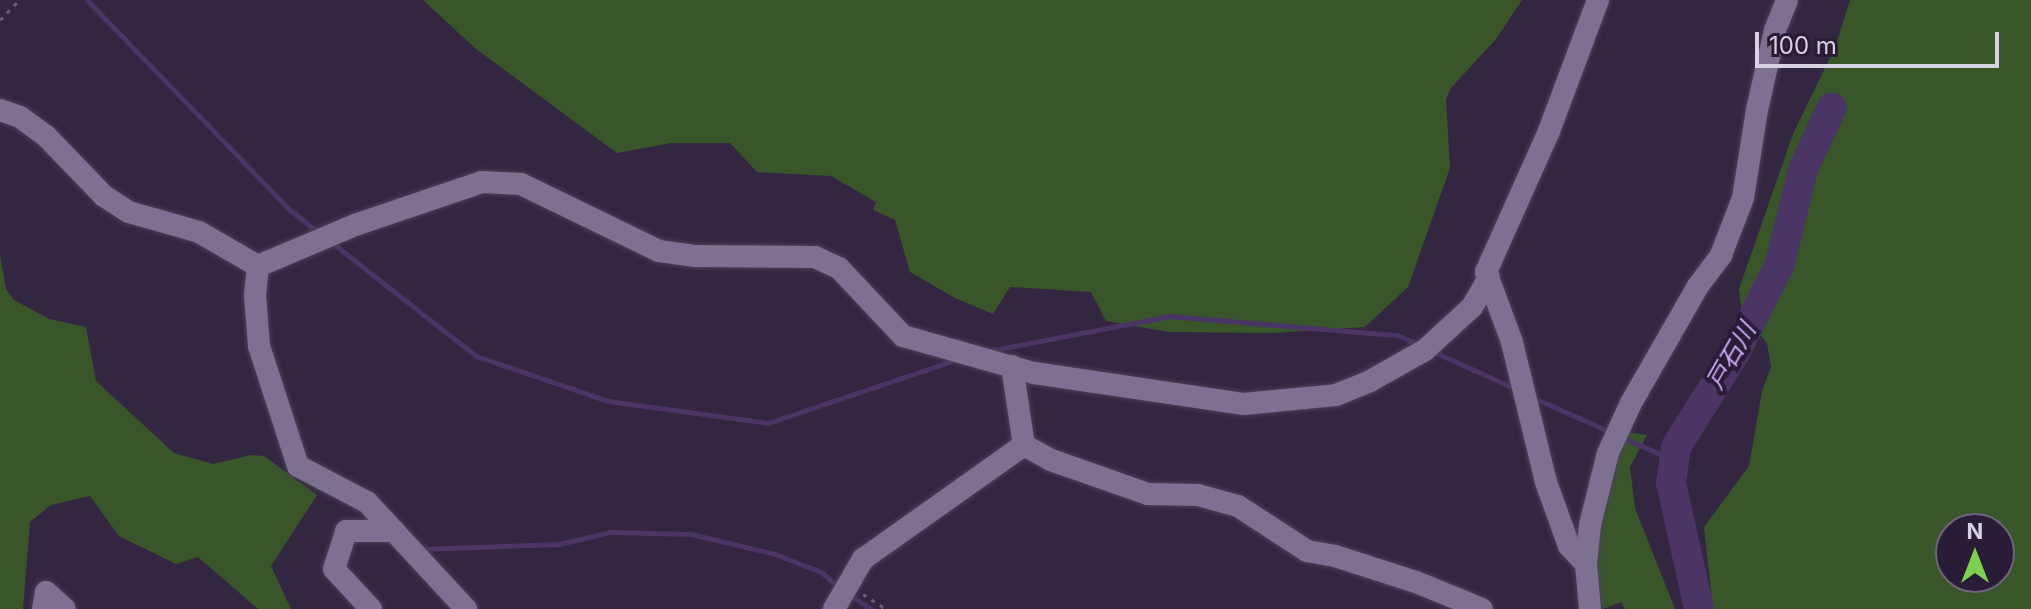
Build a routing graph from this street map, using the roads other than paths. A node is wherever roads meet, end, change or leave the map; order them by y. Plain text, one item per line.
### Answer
1 (1598, 0) edge
2 (1787, 0) edge
3 (0, 110) edge
4 (258, 266) junction
5 (1489, 278) junction
6 (1012, 366) junction
7 (1024, 445) junction
8 (394, 531) junction
9 (1586, 564) junction
10 (43, 609) edge
11 (65, 609) edge
12 (371, 609) edge
13 (466, 609) edge
14 (834, 609) edge
15 (1482, 609) edge
16 (1590, 609) edge

1 - 5 street
2 - 9 street
3 - 4 street
4 - 6 street
4 - 8 street
5 - 6 street
5 - 9 street
6 - 7 street
7 - 14 street
7 - 15 street
8 - 12 street
8 - 13 street
9 - 16 street
10 - 11 street

